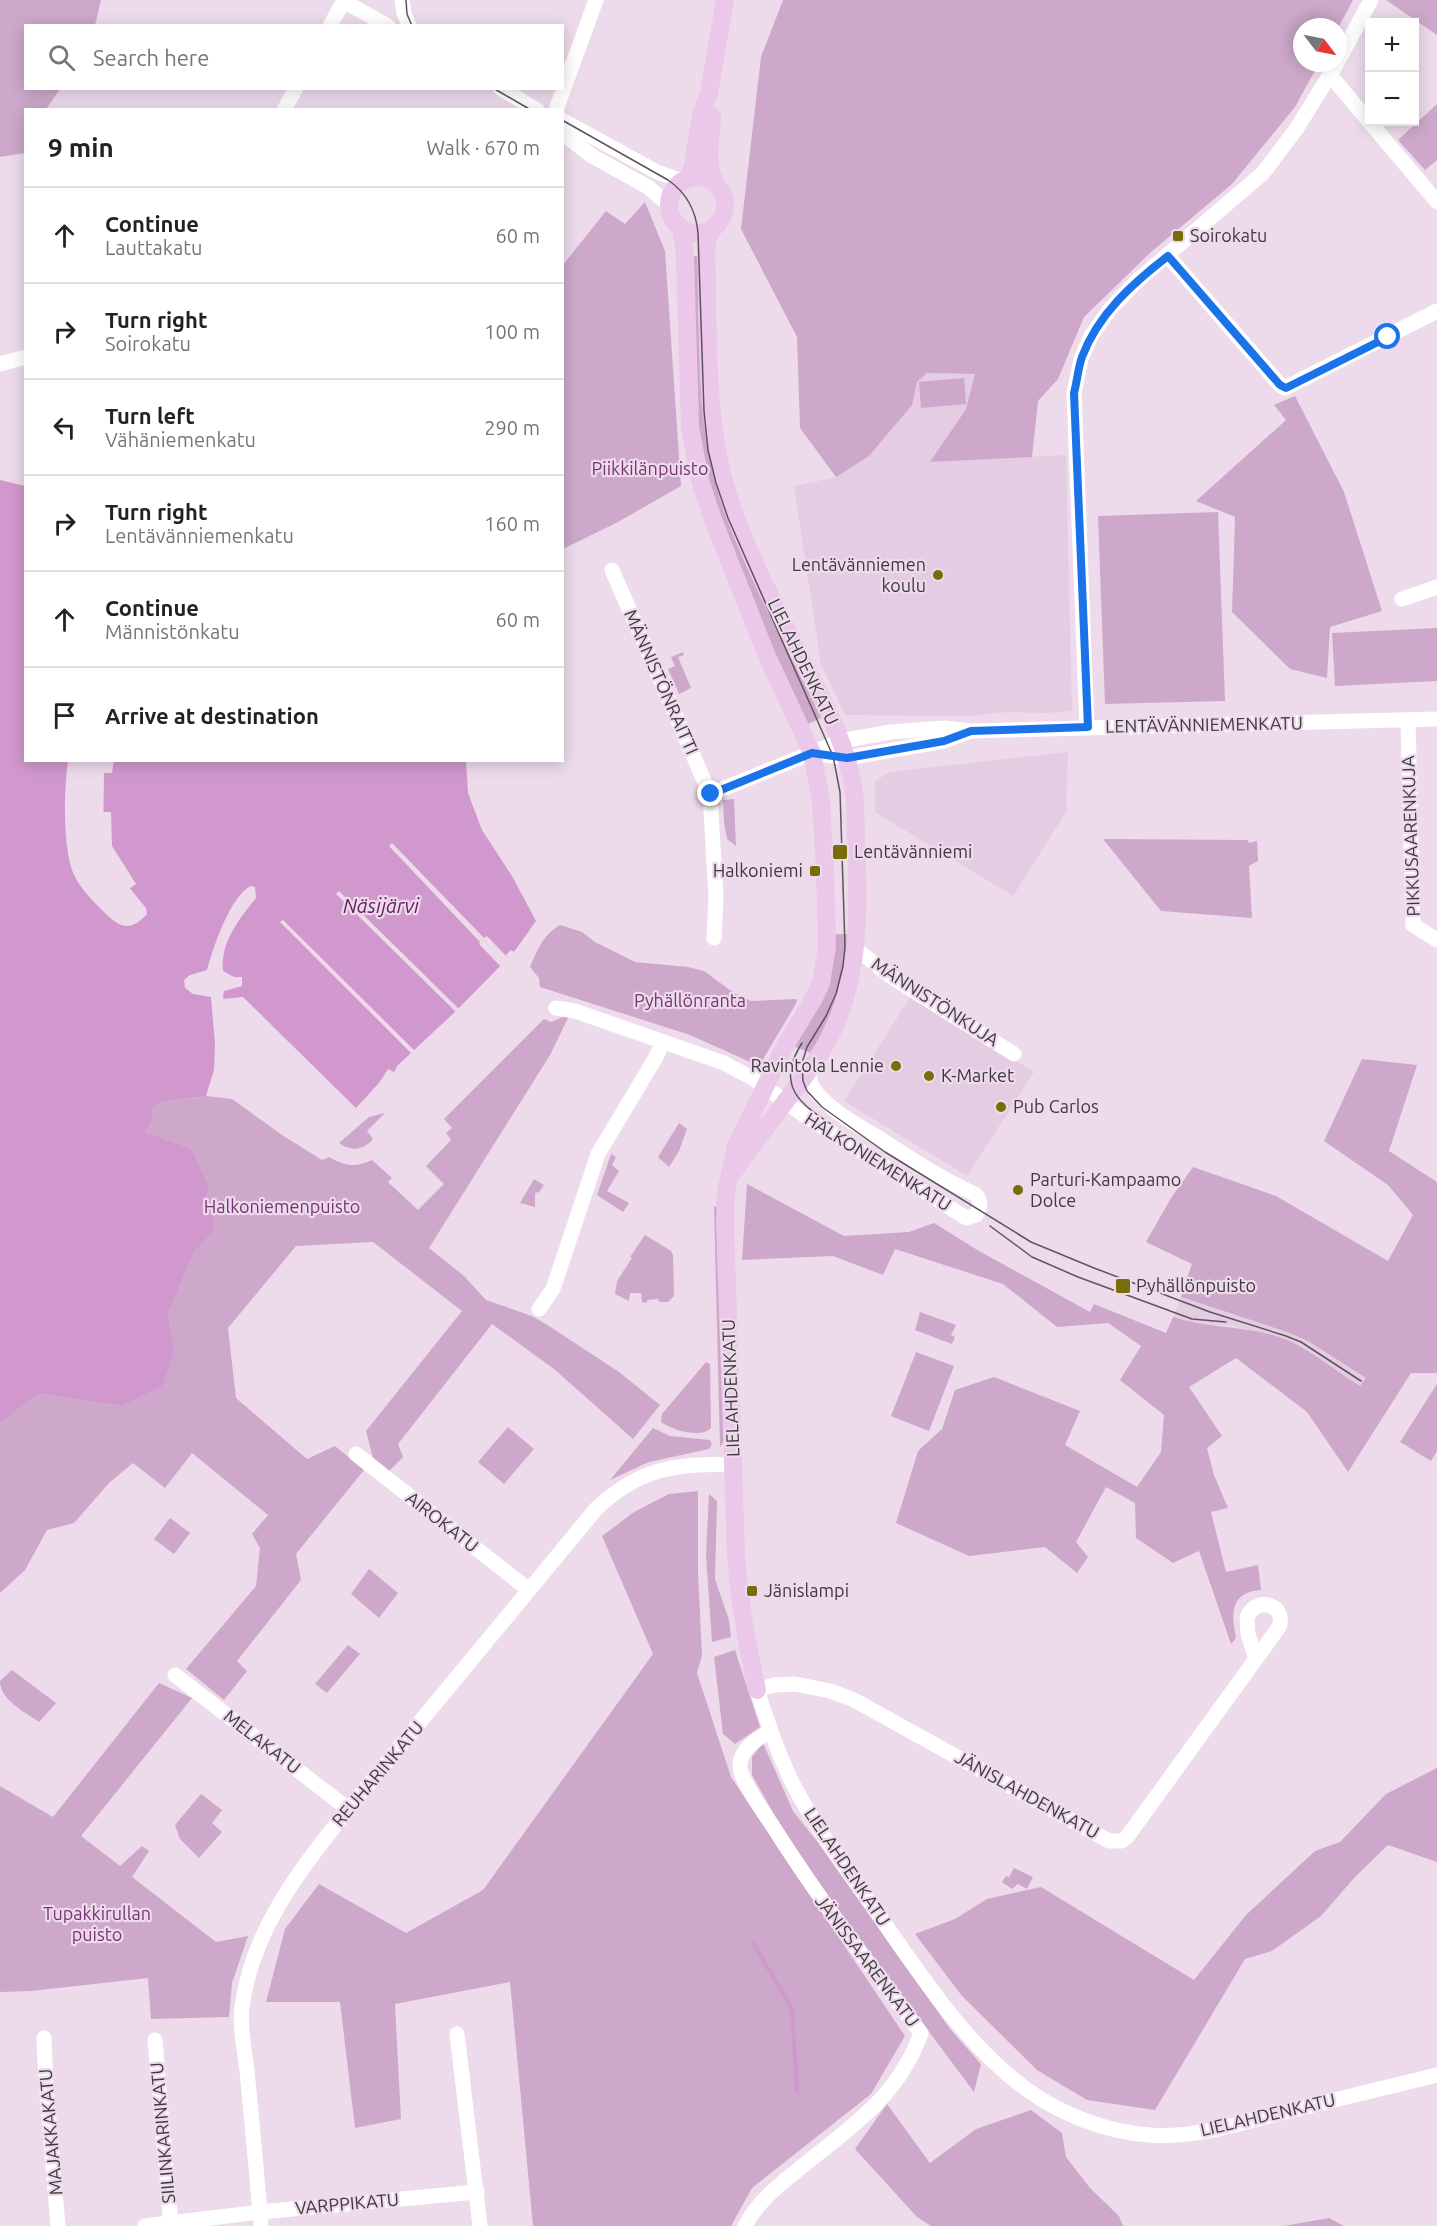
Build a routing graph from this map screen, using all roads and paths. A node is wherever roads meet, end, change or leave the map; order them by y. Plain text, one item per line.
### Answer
1 (344, 0) edge
2 (402, 0) edge
3 (596, 0) edge
4 (725, 0) edge
5 (1371, 0) edge
6 (331, 24) edge
7 (385, 24) edge
8 (408, 24) edge
9 (1347, 44) edge
10 (1331, 72) edge
11 (1340, 72) edge
12 (564, 88) edge
13 (295, 90) edge
14 (503, 90) edge
15 (563, 90) edge
16 (709, 93) junction
17 (285, 108) edge
18 (534, 108) edge
19 (557, 108) edge
20 (564, 121) edge
21 (564, 135) edge
22 (686, 179) junction
23 (716, 184) junction
24 (1437, 202) edge
25 (669, 205) junction
26 (715, 226) junction
27 (681, 228) junction
28 (1168, 256) junction
29 (1437, 311) edge
30 (24, 358) edge
31 (0, 364) edge
32 (612, 570) dead end
33 (1437, 587) edge
34 (1402, 599) dead end
35 (1437, 719) edge
36 (1408, 720) junction
37 (1088, 727) junction
38 (844, 749) junction
39 (812, 753) junction
40 (711, 794) junction
41 (714, 938) dead end
42 (1437, 940) edge
43 (856, 949) junction
44 (556, 1008) dead end
45 (663, 1042) junction
46 (1014, 1054) dead end
47 (809, 1069) junction
48 (764, 1087) junction
49 (785, 1101) junction
50 (729, 1179) junction
51 (539, 1309) dead end
52 (356, 1454) dead end
53 (733, 1465) junction
54 (529, 1590) junction
55 (1256, 1659) dead end
56 (175, 1675) dead end
57 (757, 1690) junction
58 (770, 1731) junction
59 (348, 1809) junction
60 (457, 2034) dead end
61 (44, 2038) dead end
62 (155, 2040) dead end
63 (1437, 2075) edge
64 (477, 2192) junction
65 (261, 2219) edge
66 (170, 2224) edge
67 (58, 2226) edge
68 (145, 2226) edge
69 (480, 2226) edge
70 (745, 2226) edge

1 - 6 street
1 - 7 street
2 - 8 street
3 - 12 street
4 - 16 main road
5 - 9 street
10 - 28 street
11 - 24 street
13 - 17 street
14 - 18 street
15 - 19 street
16 - 22 main road
16 - 23 main road
20 - 22 street
21 - 25 street
22 - 23 main road
22 - 25 main road
23 - 26 main road
25 - 27 main road
26 - 27 main road
26 - 38 main road, LIELAHDENKATU
27 - 39 main road, LIELAHDENKATU
28 - 29 street
28 - 37 street
30 - 31 street
32 - 40 street, MÄNNISTÖNRAITTI
33 - 34 street
35 - 36 street, LENTÄVÄNNIEMENKATU
36 - 37 street, LENTÄVÄNNIEMENKATU
36 - 42 street, PIKKUSAARENKUJA
37 - 38 street, LENTÄVÄNNIEMENKATU
38 - 39 street, LENTÄVÄNNIEMENKATU
38 - 43 main road, LIELAHDENKATU
39 - 40 street
39 - 48 main road, LIELAHDENKATU
40 - 41 street
43 - 46 street, MÄNNISTÖNKUJA
43 - 47 main road, LIELAHDENKATU
44 - 45 street, HALKONIEMENKATU
45 - 48 street, HALKONIEMENKATU
45 - 51 street
47 - 49 main road, LIELAHDENKATU
47 - 49 street, HALKONIEMENKATU
48 - 49 street, HALKONIEMENKATU
48 - 50 main road, LIELAHDENKATU
49 - 50 main road, LIELAHDENKATU
50 - 53 main road, LIELAHDENKATU
52 - 54 street, AIROKATU
53 - 54 street, REUHARINKATU
53 - 57 main road, LIELAHDENKATU
54 - 59 street, REUHARINKATU
55 - 57 street, JÄNISLAHDENKATU
56 - 59 street, MELAKATU
57 - 58 street, LIELAHDENKATU
58 - 63 street, LIELAHDENKATU
58 - 70 street, JÄNISSAARENKATU
59 - 65 street, REUHARINKATU
60 - 64 street
61 - 67 street, MAJAKKAKATU
62 - 66 street, SIILINKARINKATU
64 - 65 street, VARPPIKATU
64 - 69 street
65 - 66 street, VARPPIKATU
66 - 68 street, VARPPIKATU

